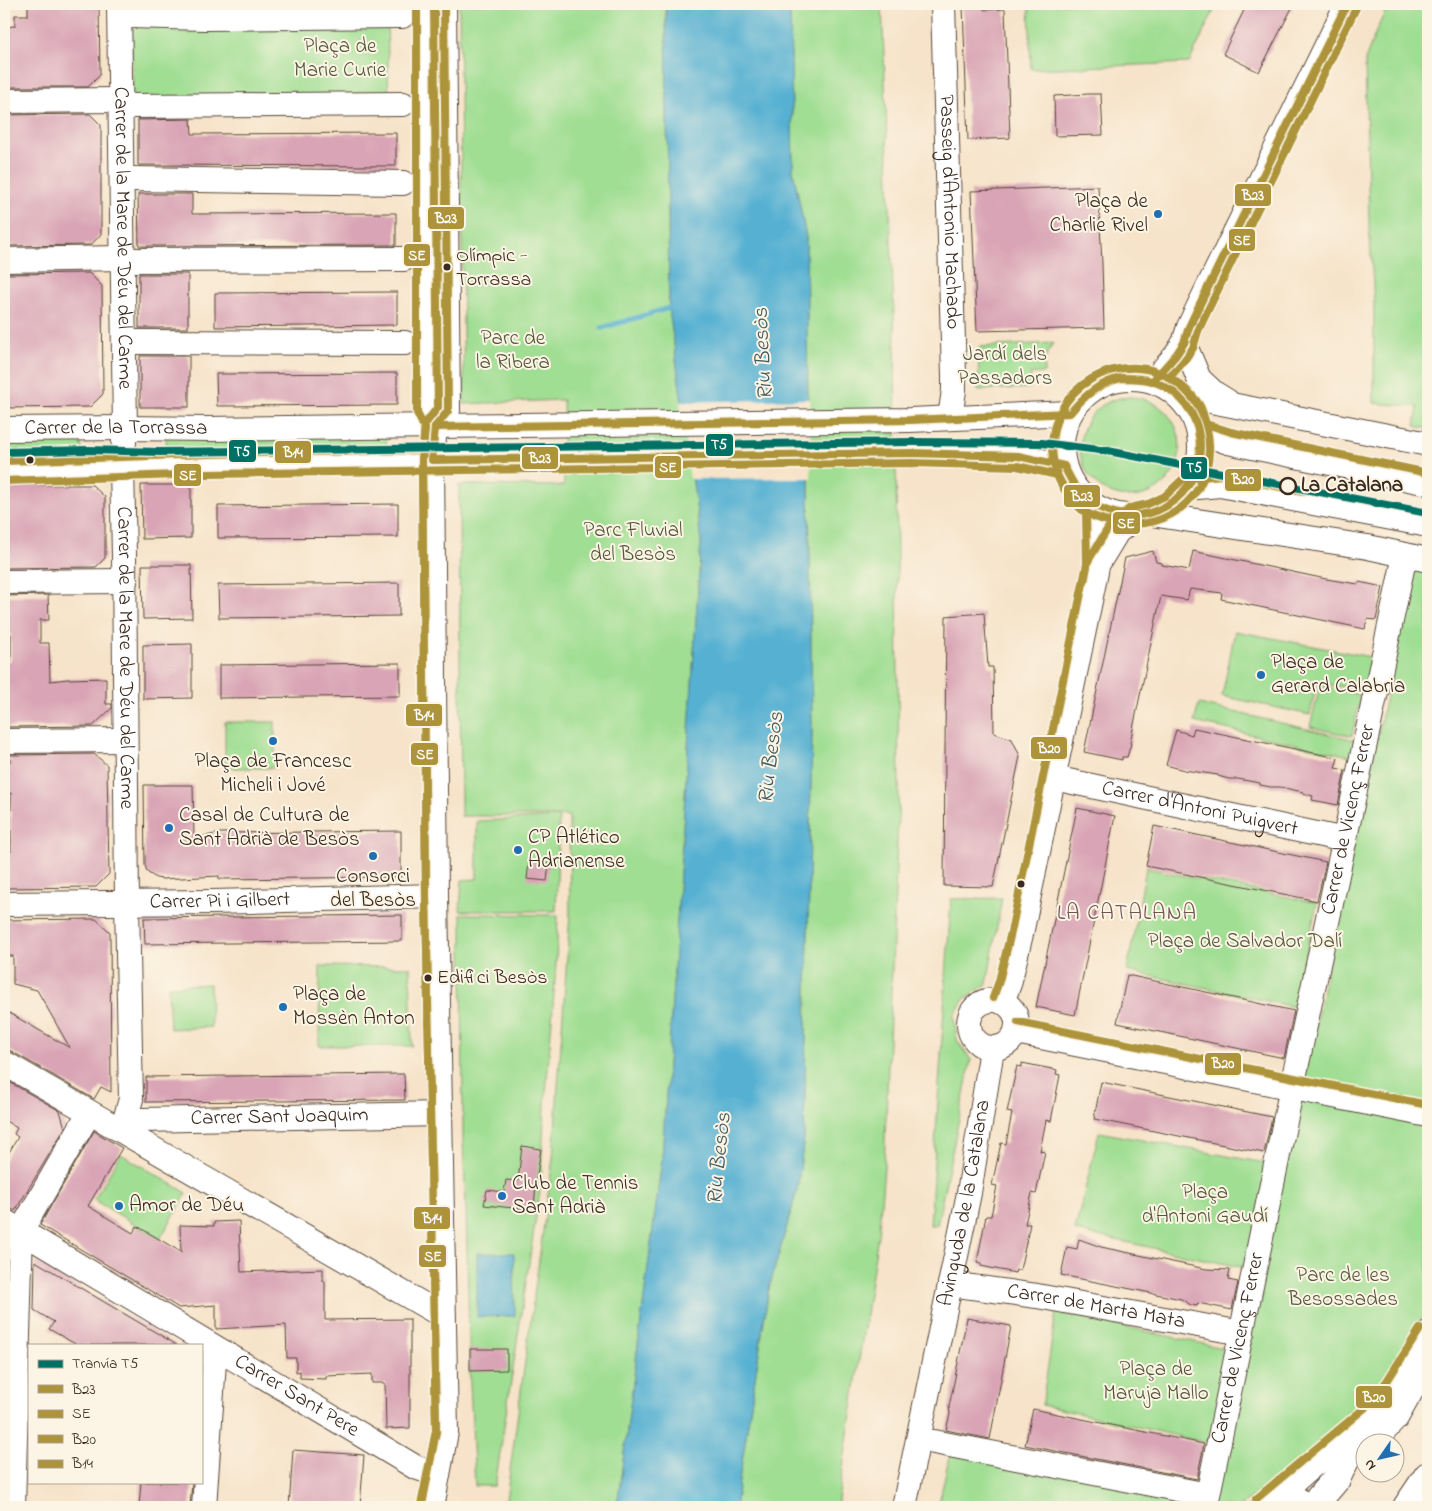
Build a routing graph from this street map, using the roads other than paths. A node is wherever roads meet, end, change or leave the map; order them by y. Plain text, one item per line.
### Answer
1 (427, 4) edge
2 (444, 4) edge
3 (943, 4) edge
4 (1347, 4) edge
5 (125, 10) edge
6 (402, 16) dead end
7 (4, 101) edge
8 (126, 103) junction
9 (403, 104) dead end
10 (132, 179) dead end
11 (403, 182) dead end
12 (128, 259) junction
13 (404, 259) dead end
14 (4, 260) edge
15 (135, 342) dead end
16 (1184, 343) junction
17 (404, 344) dead end
18 (1153, 381) junction
19 (1176, 394) junction
20 (1235, 406) junction
21 (1070, 413) junction
22 (950, 418) junction
23 (435, 426) junction
24 (125, 428) junction
25 (4, 429) edge
26 (1199, 432) junction
27 (1428, 444) edge
28 (432, 460) junction
29 (1064, 466) junction
30 (122, 468) junction
31 (4, 470) edge
32 (1428, 483) edge
33 (1188, 488) junction
34 (1096, 507) junction
35 (1143, 515) junction
36 (1428, 525) edge
37 (1417, 558) edge
38 (1098, 565) junction
39 (124, 581) junction
40 (4, 582) edge
41 (125, 740) junction
42 (4, 741) edge
43 (1054, 778) junction
44 (1345, 840) junction
45 (436, 896) junction
46 (127, 903) junction
47 (4, 904) edge
48 (1002, 1002) junction
49 (1016, 1032) junction
50 (992, 1049) junction
51 (4, 1063) edge
52 (1292, 1087) junction
53 (89, 1113) junction
54 (441, 1114) junction
55 (1428, 1115) edge
56 (122, 1130) junction
57 (12, 1226) edge
58 (950, 1284) junction
59 (443, 1316) junction
60 (1242, 1333) junction
61 (1428, 1334) edge
62 (215, 1348) junction
63 (935, 1356) junction
64 (1428, 1362) edge
65 (1374, 1414) junction
66 (1381, 1434) edge
67 (934, 1442) junction
68 (1354, 1463) edge
69 (1341, 1468) junction
70 (438, 1475) junction
71 (1428, 1476) edge
72 (1293, 1504) edge
73 (432, 1506) edge
74 (13, 1507) edge
75 (204, 1507) edge
76 (889, 1507) edge
77 (904, 1507) edge
78 (920, 1507) edge
79 (1262, 1507) edge
80 (1407, 1507) edge

1 - 23 street
2 - 23 street
3 - 22 street, Passeig d'Antonio Machado
4 - 16 street
5 - 6 street
5 - 8 street, Carrer de la Mare de Déu del Carme
7 - 8 street
8 - 9 street
8 - 12 street, Carrer de la Mare de Déu del Carme
10 - 11 street, Carrer de la Mare de Déu del Carme
12 - 13 street
12 - 14 street
12 - 24 street, Carrer de la Mare de Déu del Carme
15 - 17 street, Carrer de la Mare de Déu del Carme
16 - 18 street
16 - 20 street
18 - 19 street
18 - 21 street
19 - 20 street
19 - 26 street
20 - 27 street
21 - 22 street, Carrer de la Torrassa
21 - 29 street
22 - 23 street, Carrer de la Torrassa
23 - 24 street, Carrer de la Torrassa
23 - 28 street
24 - 25 street, Carrer de la Torrassa
24 - 30 street, Carrer de la Mare de Déu del Carme
26 - 32 street
26 - 33 street
28 - 29 street, Carrer de la Torrassa
28 - 30 street, Carrer de la Torrassa
28 - 45 street
29 - 34 street
30 - 31 street, Carrer de la Torrassa
30 - 39 street, Carrer de la Mare de Déu del Carme
33 - 35 street
33 - 36 street
34 - 35 street
34 - 38 street
35 - 37 street
35 - 38 street
37 - 44 street, Carrer de Vicenç Ferrer
38 - 43 street
39 - 40 street
39 - 41 street, Carrer de la Mare de Déu del Carme
41 - 42 street
41 - 46 street, Carrer de la Mare de Déu del Carme
43 - 44 street, Carrer d'Antoni Puigvert
43 - 48 street
44 - 52 street, Carrer de Vicenç Ferrer
45 - 46 street, Carrer Pi i Gilbert
45 - 54 street
46 - 47 street, Carrer Pi i Gilbert
46 - 56 street, Carrer de la Mare de Déu del Carme
48 - 49 street
48 - 50 street
49 - 50 street
49 - 52 street
50 - 58 street, Avinguda de la Catalana
51 - 53 street
52 - 55 street
52 - 60 street, Carrer de Vicenç Ferrer
53 - 56 street
53 - 57 street
54 - 56 street, Carrer Sant Joaquim
54 - 59 street
56 - 59 street
57 - 62 street, Carrer Sant Pere
57 - 74 street
58 - 60 street, Carrer de Marta Mata
58 - 63 street, Avinguda de la Catalana
59 - 70 street
60 - 67 street, Carrer de Vicenç Ferrer
61 - 65 street
62 - 70 street, Carrer Sant Pere
62 - 75 street
63 - 67 street, Avinguda de la Catalana
63 - 76 street, Avinguda de la Catalana
63 - 77 street, Avinguda de la Catalana
64 - 66 street
65 - 69 highway
65 - 79 street
67 - 78 street, Avinguda de la Catalana
68 - 69 street
69 - 72 highway
70 - 73 street
71 - 80 highway

